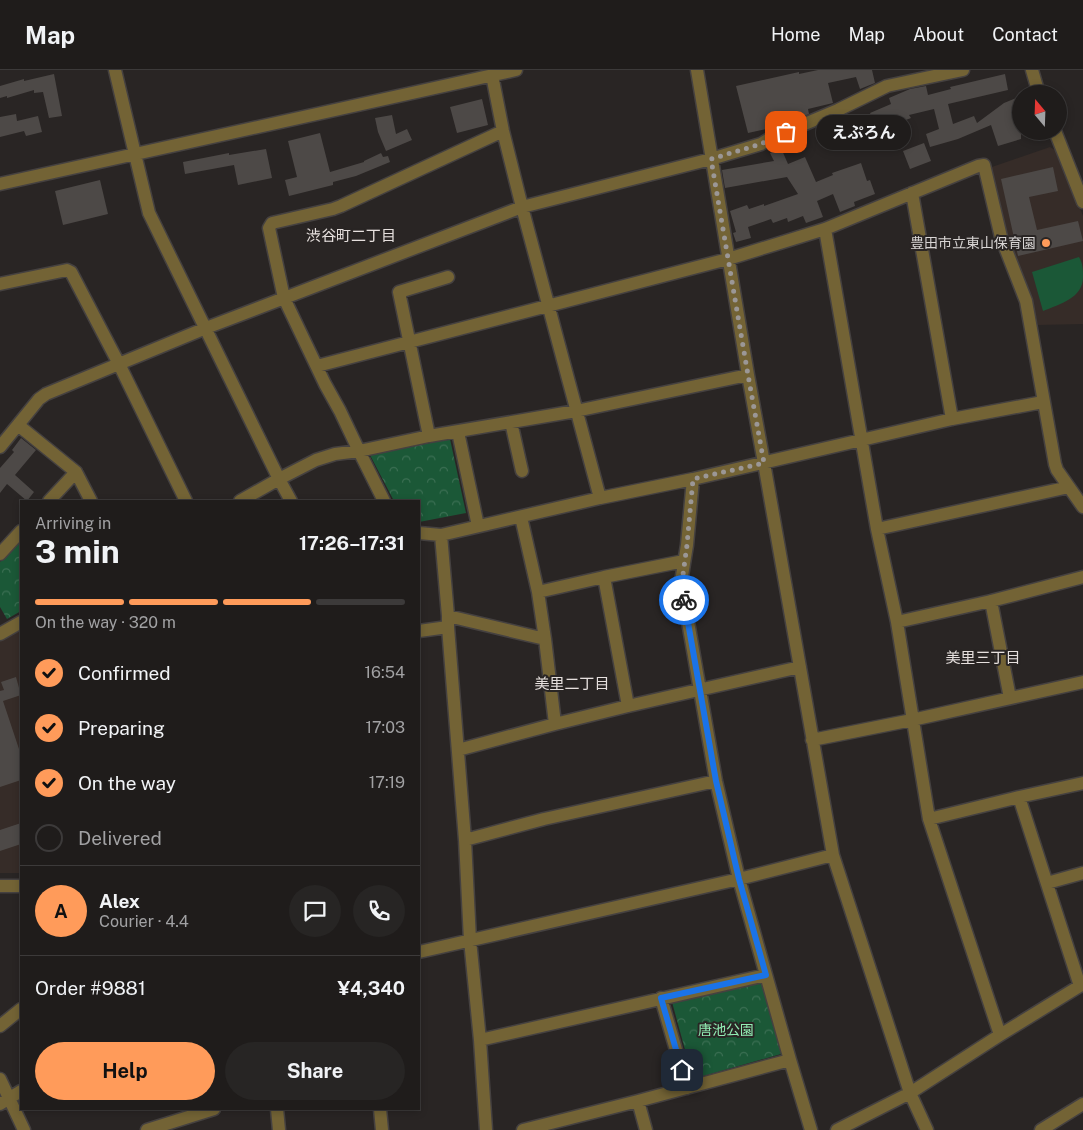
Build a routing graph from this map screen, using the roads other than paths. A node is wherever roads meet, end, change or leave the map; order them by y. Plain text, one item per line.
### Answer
1 (115, 70) edge
2 (516, 70) edge
3 (697, 70) edge
4 (963, 70) edge
5 (1032, 70) edge
6 (492, 75) junction
7 (1036, 85) edge
8 (503, 131) junction
9 (1059, 140) edge
10 (135, 155) junction
11 (711, 159) junction
12 (0, 184) edge
13 (912, 194) junction
14 (1083, 202) edge
15 (522, 206) junction
16 (825, 229) junction
17 (728, 259) junction
18 (448, 277) dead end
19 (0, 284) edge
20 (284, 298) junction
21 (548, 306) junction
22 (206, 328) junction
23 (410, 341) junction
24 (119, 364) junction
25 (317, 366) junction
26 (748, 375) junction
27 (1043, 402) junction
28 (576, 410) junction
29 (952, 419) junction
30 (511, 422) junction
31 (18, 425) junction
32 (458, 432) junction
33 (429, 436) junction
34 (862, 439) junction
35 (0, 447) edge
36 (359, 451) junction
37 (764, 463) junction
38 (522, 471) dead end
39 (76, 472) junction
40 (279, 479) junction
41 (693, 479) junction
42 (1069, 487) junction
43 (600, 498) junction
44 (50, 500) edge
45 (90, 500) edge
46 (186, 500) edge
47 (242, 500) edge
48 (290, 500) edge
49 (384, 500) edge
50 (1083, 507) edge
51 (521, 517) junction
52 (478, 526) junction
53 (877, 529) junction
54 (20, 532) edge
55 (420, 532) edge
56 (441, 535) junction
57 (0, 554) edge
58 (684, 561) junction
59 (604, 577) junction
60 (1083, 577) edge
61 (538, 592) junction
62 (992, 600) junction
63 (448, 621) junction
64 (20, 622) edge
65 (897, 622) junction
66 (420, 631) edge
67 (0, 632) edge
68 (545, 639) junction
69 (800, 667) junction
70 (1083, 682) edge
71 (700, 691) junction
72 (1010, 698) junction
73 (628, 706) junction
74 (912, 720) junction
75 (555, 724) junction
76 (812, 740) junction
77 (458, 750) junction
78 (716, 781) junction
79 (1083, 783) edge
80 (1019, 797) junction
81 (929, 819) junction
82 (465, 840) junction
83 (833, 855) junction
84 (1083, 873) edge
85 (739, 879) junction
86 (1047, 883) junction
87 (0, 886) edge
88 (20, 886) edge
89 (470, 940) junction
90 (420, 952) edge
91 (766, 975) junction
92 (1081, 985) edge
93 (661, 998) junction
94 (20, 1010) edge
95 (0, 1026) edge
96 (1000, 1035) junction
97 (480, 1040) junction
98 (790, 1060) junction
99 (0, 1079) edge
100 (687, 1088) junction
101 (20, 1092) edge
102 (910, 1093) junction
103 (4, 1101) edge
104 (638, 1101) junction
105 (1083, 1104) edge
106 (211, 1110) edge
107 (277, 1110) edge
108 (380, 1110) edge
109 (24, 1130) edge
110 (147, 1130) edge
111 (279, 1130) edge
112 (382, 1130) edge
113 (486, 1130) edge
114 (523, 1130) edge
115 (646, 1130) edge
116 (811, 1130) edge
117 (837, 1130) edge
118 (927, 1130) edge
119 (1041, 1130) edge

1 - 10 street
2 - 6 street
3 - 11 street
4 - 11 street
5 - 7 street
6 - 8 street
6 - 10 street
8 - 15 street
8 - 20 street
9 - 14 street
10 - 12 street
10 - 22 street
11 - 15 street
11 - 17 street
13 - 16 street
13 - 27 street
13 - 29 street
15 - 20 street
15 - 21 street
16 - 17 street
16 - 34 street
17 - 21 street
17 - 26 street
18 - 23 street
19 - 24 street
20 - 22 street
20 - 25 street
21 - 23 street
21 - 28 street
22 - 24 street
22 - 40 street
23 - 25 street
23 - 33 street
24 - 31 street
24 - 46 street
25 - 36 street
26 - 28 street
26 - 37 street
27 - 29 street
27 - 42 street
28 - 30 street
28 - 43 street
29 - 34 street
30 - 32 street
30 - 38 street
31 - 35 street
31 - 39 street
32 - 33 street
32 - 52 street
33 - 36 street
34 - 37 street
34 - 53 street
36 - 40 street
36 - 49 street
37 - 41 street
37 - 69 street
39 - 44 street
39 - 45 street
40 - 47 street
40 - 48 street
41 - 43 street
41 - 58 street
42 - 50 street
42 - 53 street
43 - 51 street
51 - 52 street
51 - 61 street
52 - 56 street
53 - 65 street
54 - 57 street
55 - 56 street
56 - 63 street
58 - 59 street
58 - 71 street
59 - 61 street
59 - 73 street
60 - 62 street
61 - 68 street
62 - 65 street
62 - 72 street
63 - 66 street
63 - 68 street
63 - 77 street
64 - 67 street
65 - 74 street
68 - 75 street
69 - 71 street
69 - 76 street
70 - 72 street
71 - 73 street
71 - 78 street
72 - 74 street
73 - 75 street
74 - 76 street
74 - 81 street
75 - 77 street
76 - 83 street
77 - 82 street
78 - 82 street
78 - 85 street
79 - 80 street
80 - 81 street
80 - 86 street
81 - 96 street
82 - 89 street
83 - 85 street
83 - 102 street
84 - 86 street
85 - 89 street
85 - 91 street
86 - 92 street
87 - 88 street
89 - 90 street
89 - 97 street
91 - 93 street
91 - 98 street
92 - 96 street
93 - 97 street
93 - 100 street
94 - 95 street
96 - 102 street
97 - 113 street
98 - 100 street
98 - 116 street
99 - 103 street
100 - 104 street
101 - 103 street
102 - 117 street
102 - 118 street
103 - 109 street
104 - 114 street
104 - 115 street
105 - 119 street
106 - 110 street
107 - 111 street
108 - 112 street

